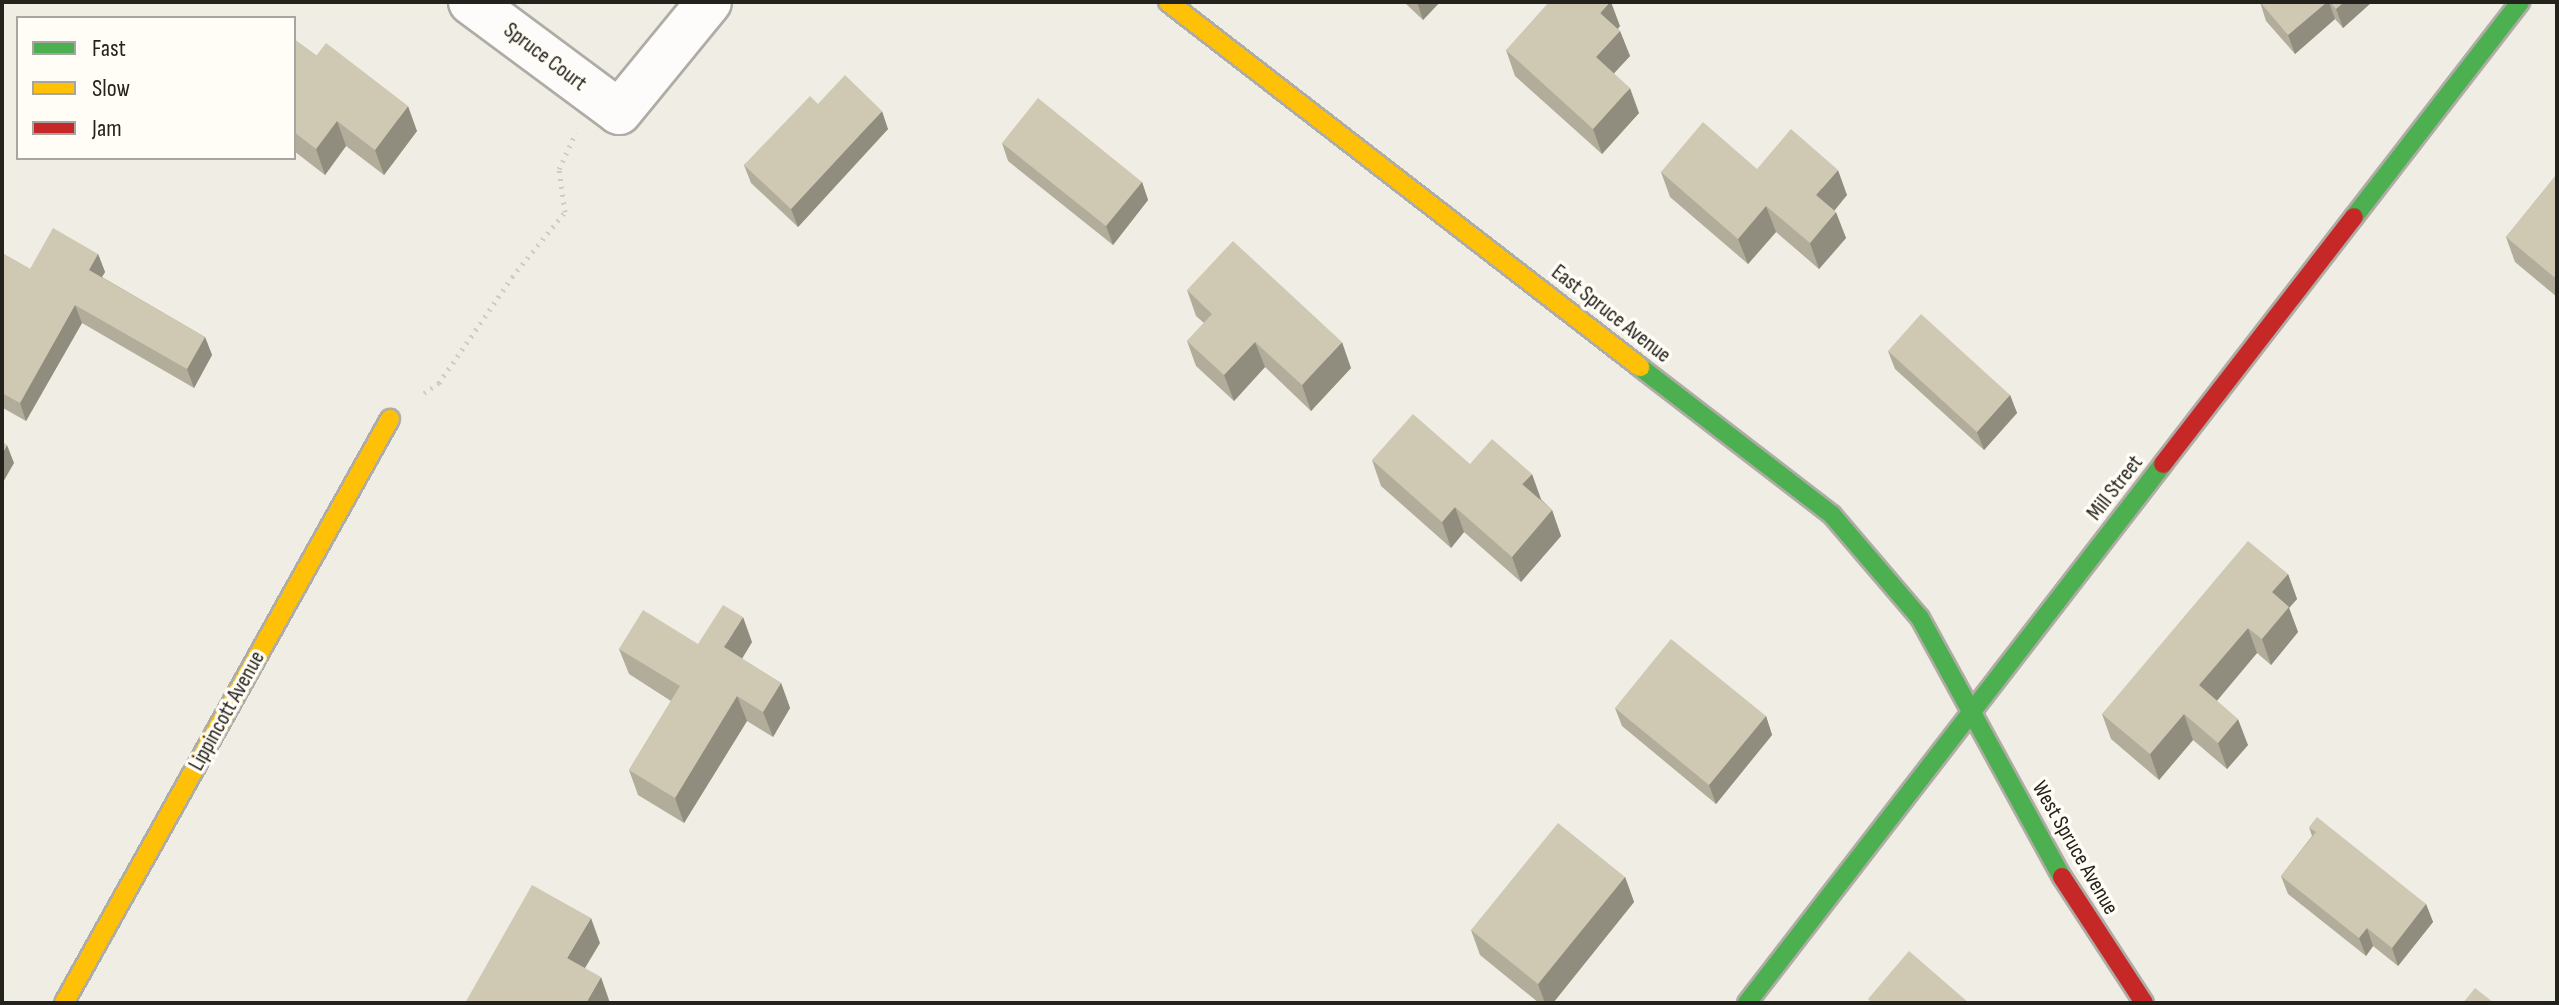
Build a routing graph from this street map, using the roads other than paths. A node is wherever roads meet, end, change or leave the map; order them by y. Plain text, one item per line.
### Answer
1 (471, 2) edge
2 (709, 2) edge
3 (1168, 2) edge
4 (2520, 2) edge
5 (390, 419) road end
6 (1971, 713) junction
7 (64, 1003) edge
8 (1747, 1003) edge
9 (2144, 1003) edge

1 - 2 street, Spruce Court
3 - 6 street, East Spruce Avenue
4 - 6 street, Mill Street
5 - 7 street, Lippincott Avenue
6 - 8 street, Mill Street
6 - 9 street, West Spruce Avenue

